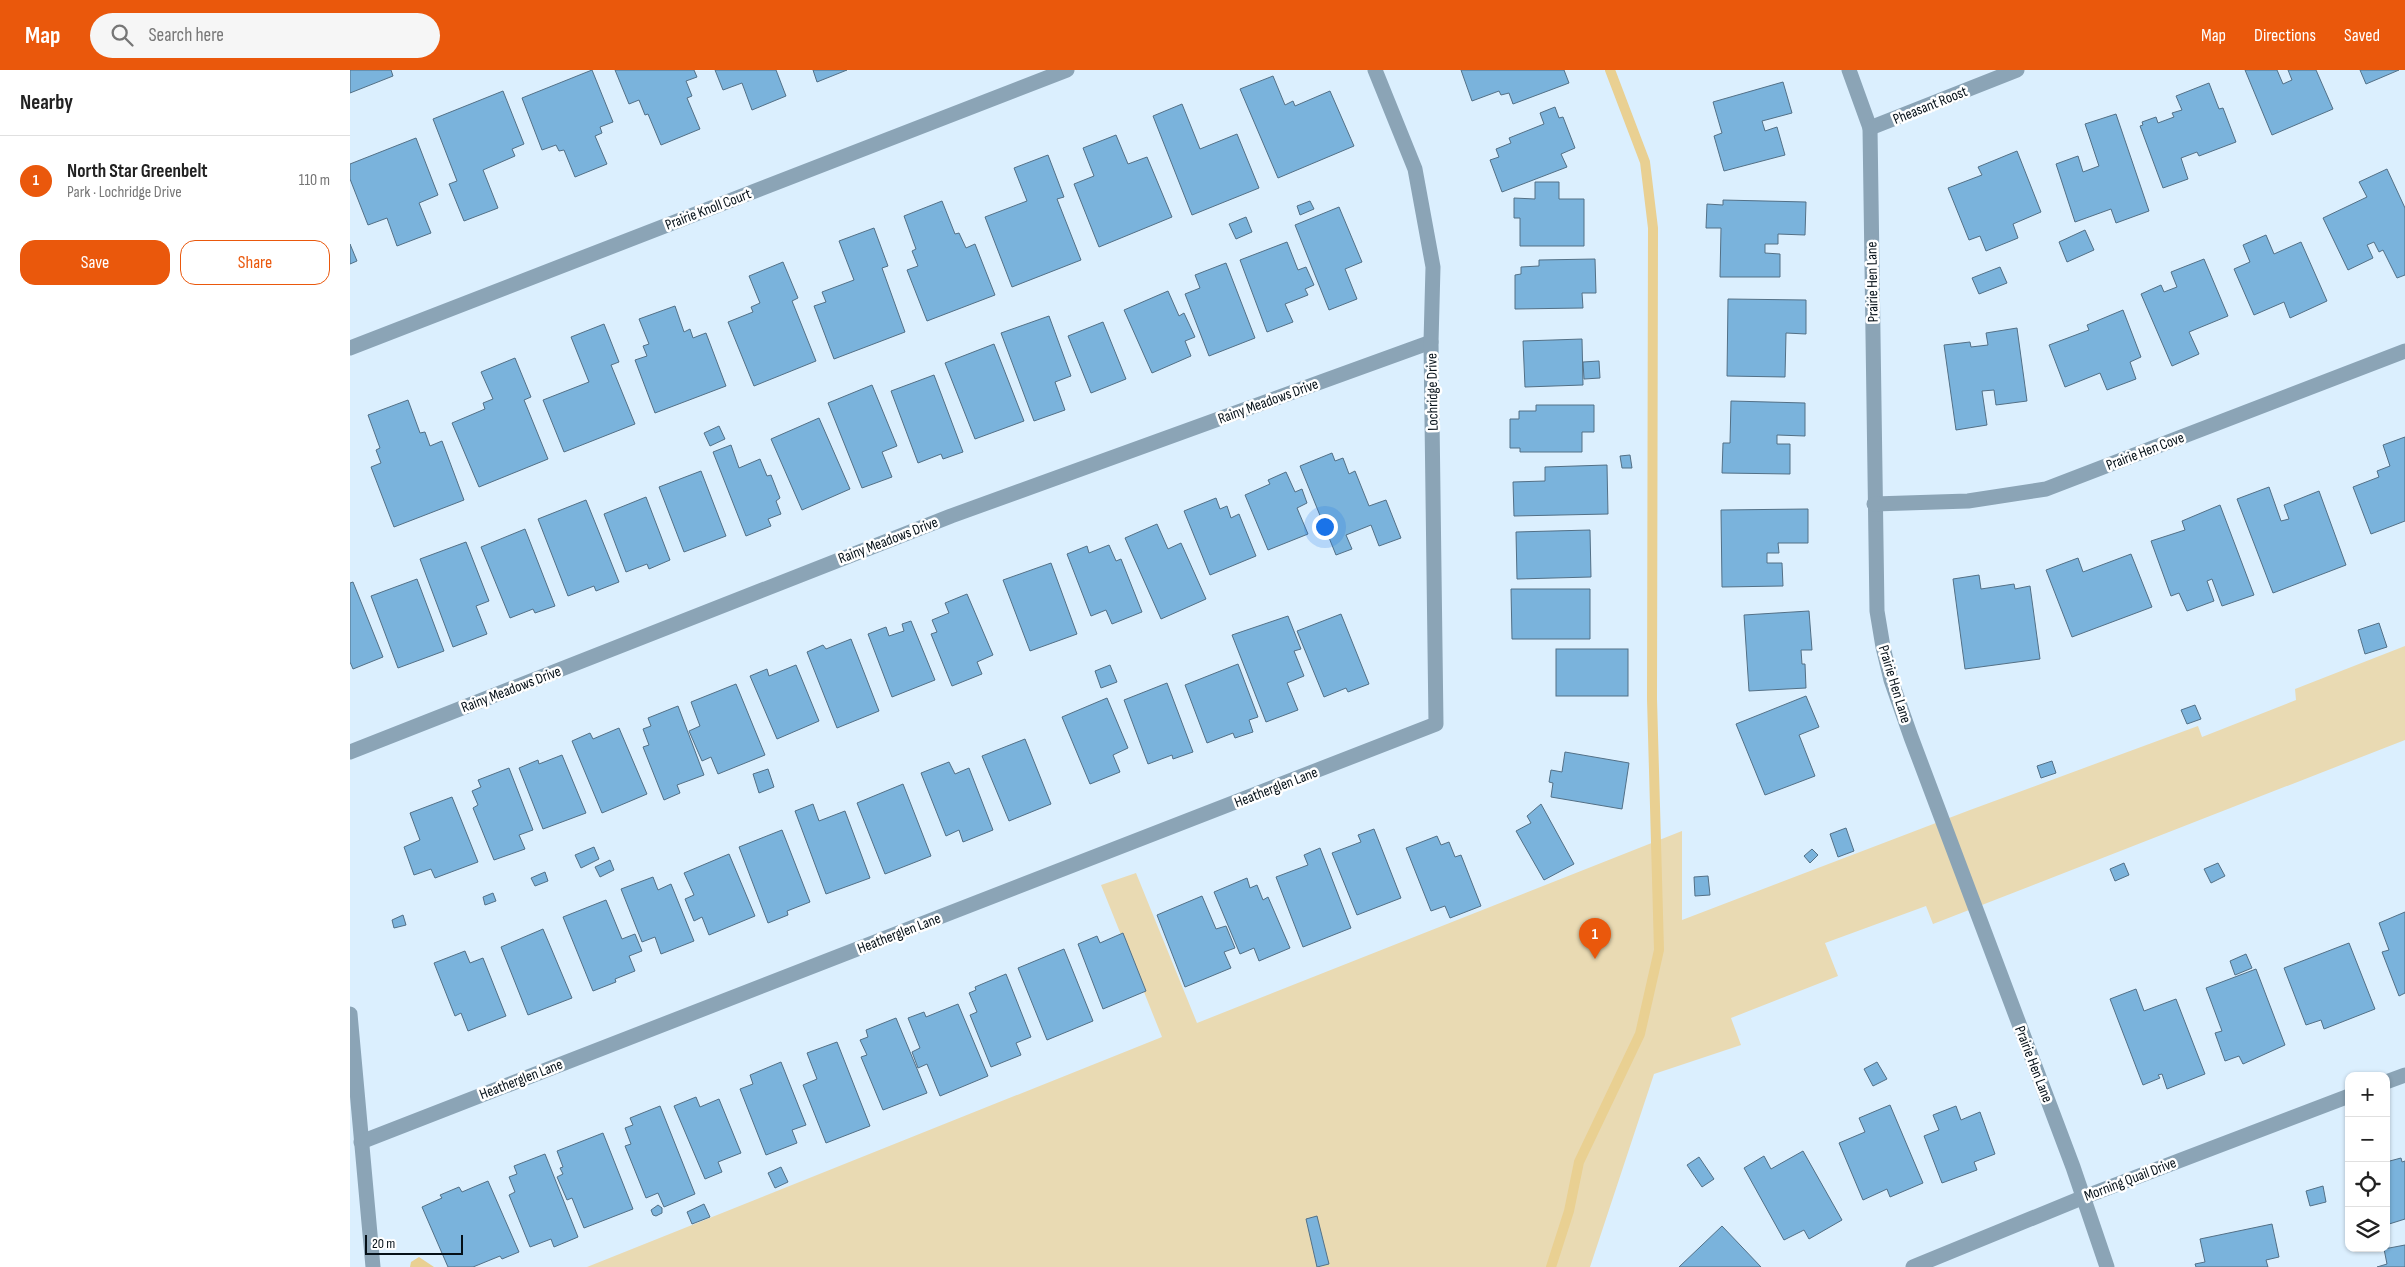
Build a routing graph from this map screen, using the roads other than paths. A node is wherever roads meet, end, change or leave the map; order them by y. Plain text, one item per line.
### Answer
1 (1067, 70) edge
2 (1375, 70) edge
3 (1848, 70) edge
4 (2017, 70) edge
5 (1870, 128) junction
6 (1432, 342) junction
7 (350, 348) edge
8 (2405, 351) edge
9 (1874, 504) junction
10 (1436, 724) joint
11 (350, 752) edge
12 (350, 1014) edge
13 (2405, 1075) edge
14 (2390, 1081) edge
15 (2345, 1098) edge
16 (361, 1142) junction
17 (2084, 1197) junction
18 (373, 1267) edge
19 (1913, 1267) edge
20 (2108, 1267) edge

1 - 7 street, Prairie Knoll Court
2 - 6 street, Lochridge Drive
3 - 5 street, Prairie Hen Lane
4 - 5 street, Pheasant Roost
5 - 9 street, Prairie Hen Lane
6 - 10 street, Lochridge Drive
6 - 11 street, Rainy Meadows Drive
8 - 9 street, Prairie Hen Cove
9 - 17 street, Prairie Hen Lane
10 - 16 street, Heatherglen Lane
12 - 16 street
13 - 14 street
15 - 17 street, Morning Quail Drive
16 - 18 street
17 - 19 street, Morning Quail Drive
17 - 20 street, Prairie Hen Lane

